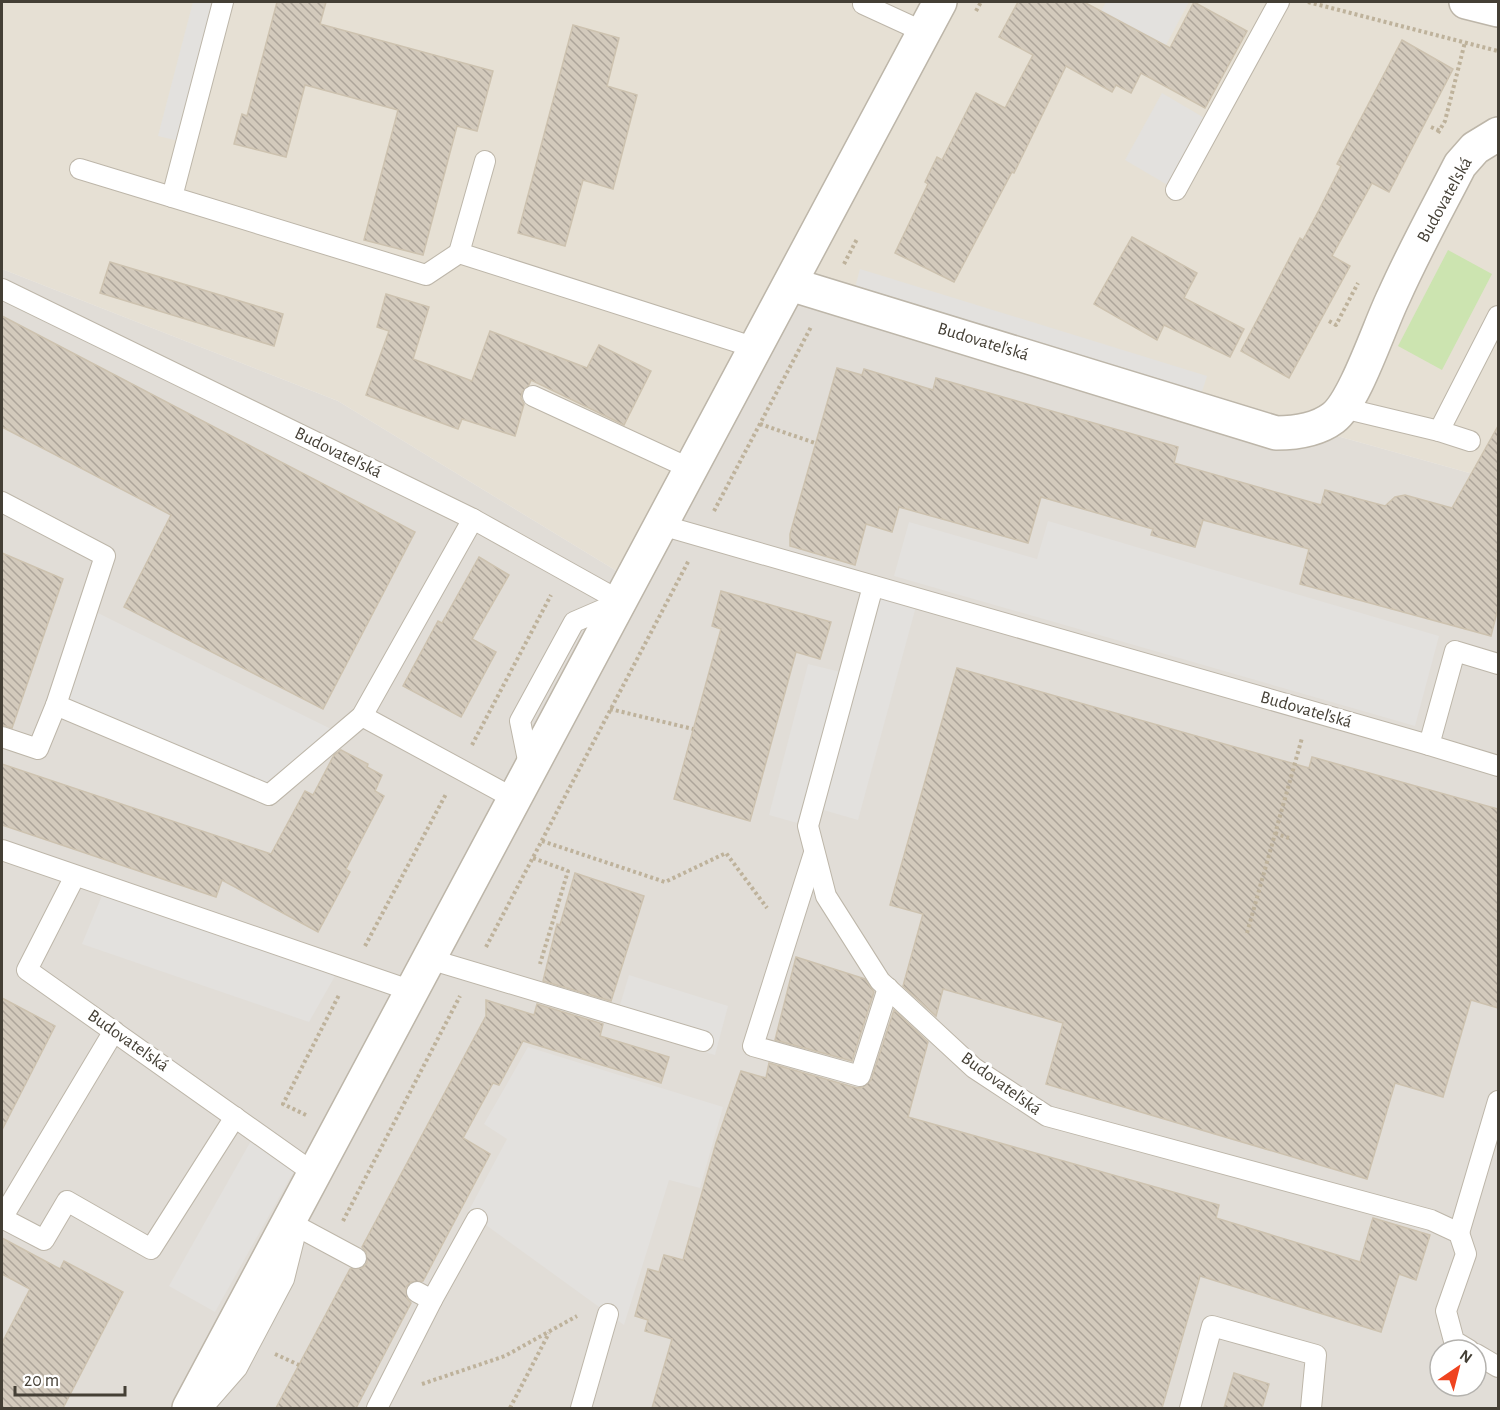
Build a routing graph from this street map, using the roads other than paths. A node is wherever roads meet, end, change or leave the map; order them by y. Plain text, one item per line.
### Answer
1 (223, 2) edge
2 (940, 2) edge
3 (1279, 2) edge
4 (1466, 2) edge
5 (863, 4) dead end
6 (1498, 10) edge
7 (924, 32) junction
8 (1498, 134) edge
9 (485, 160) dead end
10 (80, 169) dead end
11 (1176, 190) dead end
12 (172, 197) junction
13 (459, 253) junction
14 (790, 284) junction
15 (2, 289) edge
16 (1498, 316) edge
17 (756, 348) junction
18 (533, 396) dead end
19 (1343, 408) junction
20 (1439, 431) junction
21 (1470, 441) dead end
22 (691, 469) junction
23 (2, 502) edge
24 (472, 519) junction
25 (661, 525) junction
26 (873, 586) junction
27 (620, 602) junction
28 (1498, 664) edge
29 (56, 705) junction
30 (362, 716) junction
31 (2, 737) edge
32 (1429, 745) junction
33 (1498, 766) edge
34 (515, 799) junction
35 (2, 850) edge
36 (815, 851) junction
37 (75, 876) junction
38 (429, 959) junction
39 (888, 988) junction
40 (412, 991) junction
41 (114, 1031) junction
42 (703, 1041) dead end
43 (1498, 1101) edge
44 (235, 1117) junction
45 (310, 1182) junction
46 (477, 1219) dead end
47 (293, 1224) junction
48 (1459, 1233) junction
49 (356, 1258) dead end
50 (608, 1314) dead end
51 (1453, 1338) edge
52 (381, 1401) edge
53 (189, 1408) edge
54 (202, 1408) edge
55 (580, 1408) edge
56 (1190, 1408) edge
57 (1311, 1408) edge

1 - 12 lane
2 - 7 street
3 - 11 lane
4 - 6 street
5 - 7 lane
7 - 14 street
8 - 19 street, Budovateľská
9 - 13 lane
10 - 12 lane
12 - 13 lane
13 - 17 lane
14 - 17 street
14 - 19 street, Budovateľská
15 - 24 lane, Budovateľská
16 - 20 lane
17 - 22 street
18 - 22 lane
19 - 20 lane
20 - 21 lane
22 - 25 street
23 - 29 lane
24 - 27 lane, Budovateľská
24 - 30 lane
25 - 26 lane, Budovateľská
25 - 27 street
26 - 32 lane, Budovateľská
26 - 36 lane, Budovateľská
27 - 34 street
28 - 32 lane
29 - 30 lane
29 - 31 lane
30 - 34 lane
32 - 33 lane, Budovateľská
34 - 38 street
35 - 37 lane
36 - 39 lane, Budovateľská
36 - 39 lane
37 - 40 lane
37 - 41 lane, Budovateľská
38 - 40 street
38 - 42 lane
39 - 48 lane, Budovateľská
40 - 45 street
41 - 44 lane, Budovateľská
41 - 44 lane
43 - 48 lane
44 - 45 lane, Budovateľská
45 - 47 street
46 - 52 lane
47 - 49 lane
47 - 53 street
47 - 54 lane
48 - 51 lane
50 - 55 lane
56 - 57 lane

